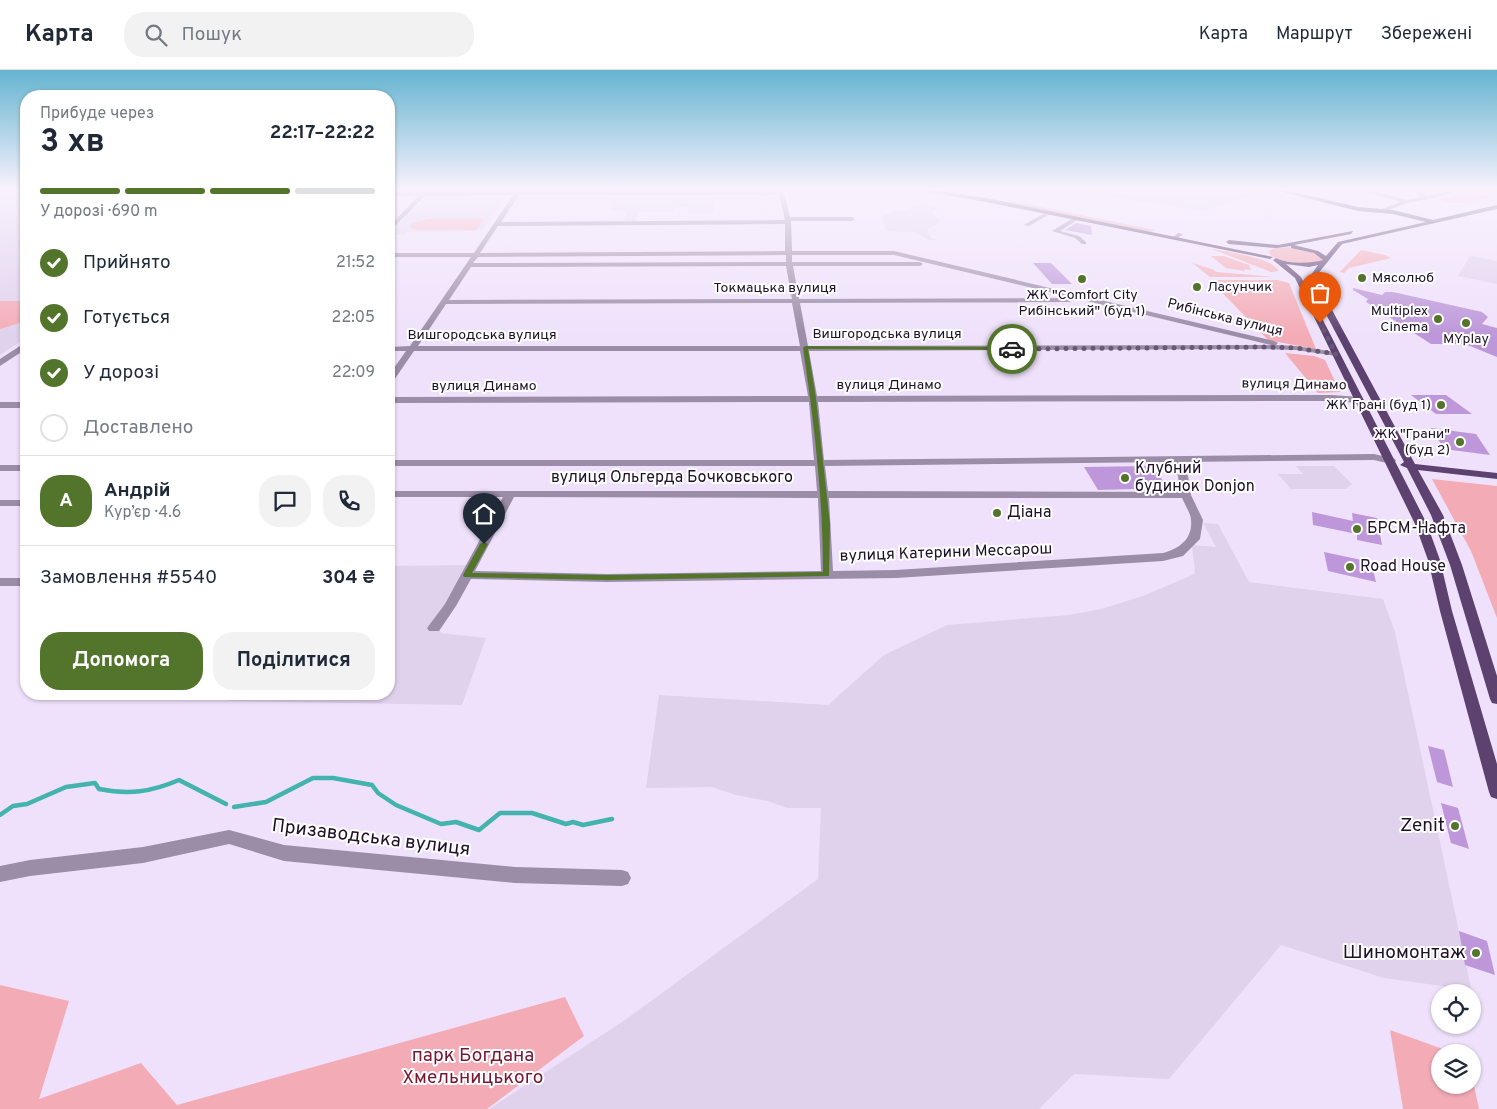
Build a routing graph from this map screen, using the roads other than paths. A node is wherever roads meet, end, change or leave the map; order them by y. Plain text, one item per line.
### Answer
1 (487, 237) edge
2 (788, 237) edge
3 (1077, 237) edge
4 (1183, 237) edge
5 (1191, 237) edge
6 (1323, 237) edge
7 (1363, 237) edge
8 (1084, 244) dead end
9 (1278, 246) junction
10 (788, 253) junction
11 (475, 255) junction
12 (395, 256) edge
13 (1273, 259) junction
14 (1326, 261) junction
15 (789, 263) junction
16 (945, 264) junction
17 (467, 265) junction
18 (797, 300) junction
19 (444, 302) junction
20 (1106, 303) junction
21 (413, 348) junction
22 (805, 348) junction
23 (1296, 348) junction
24 (395, 349) edge
25 (20, 350) edge
26 (16, 352) junction
27 (20, 352) edge
28 (1336, 354) junction
29 (0, 363) edge
30 (395, 373) edge
31 (814, 398) junction
32 (395, 400) edge
33 (1359, 400) junction
34 (0, 405) edge
35 (20, 405) edge
36 (1174, 460) junction
37 (1390, 461) junction
38 (820, 462) junction
39 (395, 463) edge
40 (1410, 466) junction
41 (0, 468) edge
42 (20, 468) edge
43 (1497, 476) edge
44 (511, 493) junction
45 (395, 494) edge
46 (823, 495) junction
47 (1186, 495) junction
48 (0, 503) edge
49 (20, 503) edge
50 (826, 574) junction
51 (467, 575) junction
52 (0, 582) edge
53 (20, 582) edge
54 (434, 628) dead end
55 (1497, 699) edge
56 (1497, 792) edge
57 (0, 874) edge
58 (622, 878) dead end

1 - 11 street
2 - 10 street
3 - 8 street
4 - 13 main road
5 - 9 main road
6 - 9 main road
7 - 14 main road
9 - 13 main road
9 - 14 main road
10 - 11 street, Рибінська вулиця
10 - 15 street
10 - 16 street, Рибінська вулиця
11 - 12 street, Рибінська вулиця
11 - 17 street
13 - 14 main road
13 - 28 main road
14 - 40 main road
15 - 16 street, Рибінська вулиця
15 - 17 street, Рибінська вулиця
15 - 18 street
16 - 20 street, Рибінська вулиця
17 - 19 street
18 - 19 street, Токмацька вулиця
18 - 20 street, Токмацька вулиця
18 - 22 street
19 - 21 street
20 - 23 street, Рибінська вулиця
21 - 22 street, Вишгородська вулиця
21 - 24 street, Вишгородська вулиця
21 - 30 street
22 - 23 street, Вишгородська вулиця
22 - 31 street
23 - 28 street
25 - 26 street
26 - 27 street
26 - 29 street
28 - 33 main road
31 - 32 street, вулиця Динамо
31 - 33 street, вулиця Динамо
31 - 38 street
33 - 37 main road
34 - 35 street
36 - 37 street, вулиця Ольгерда Бочковського
36 - 38 street, вулиця Ольгерда Бочковського
36 - 47 street
37 - 40 main road, вулиця Ольгерда Бочковського
37 - 56 main road
38 - 39 street, вулиця Ольгерда Бочковського
38 - 46 street
40 - 43 main road, вулиця Ольгерда Бочковського
40 - 55 main road
41 - 42 street
44 - 45 street, вулиця Ольгерда Бочковського
44 - 46 street, вулиця Ольгерда Бочковського
44 - 51 street
46 - 47 street, вулиця Ольгерда Бочковського
46 - 50 street
47 - 50 street, вулиця Катерини Мессарош
48 - 49 street
50 - 51 street, вулиця Катерини Мессарош
51 - 54 street
52 - 53 street
57 - 58 street, Призаводська вулиця

